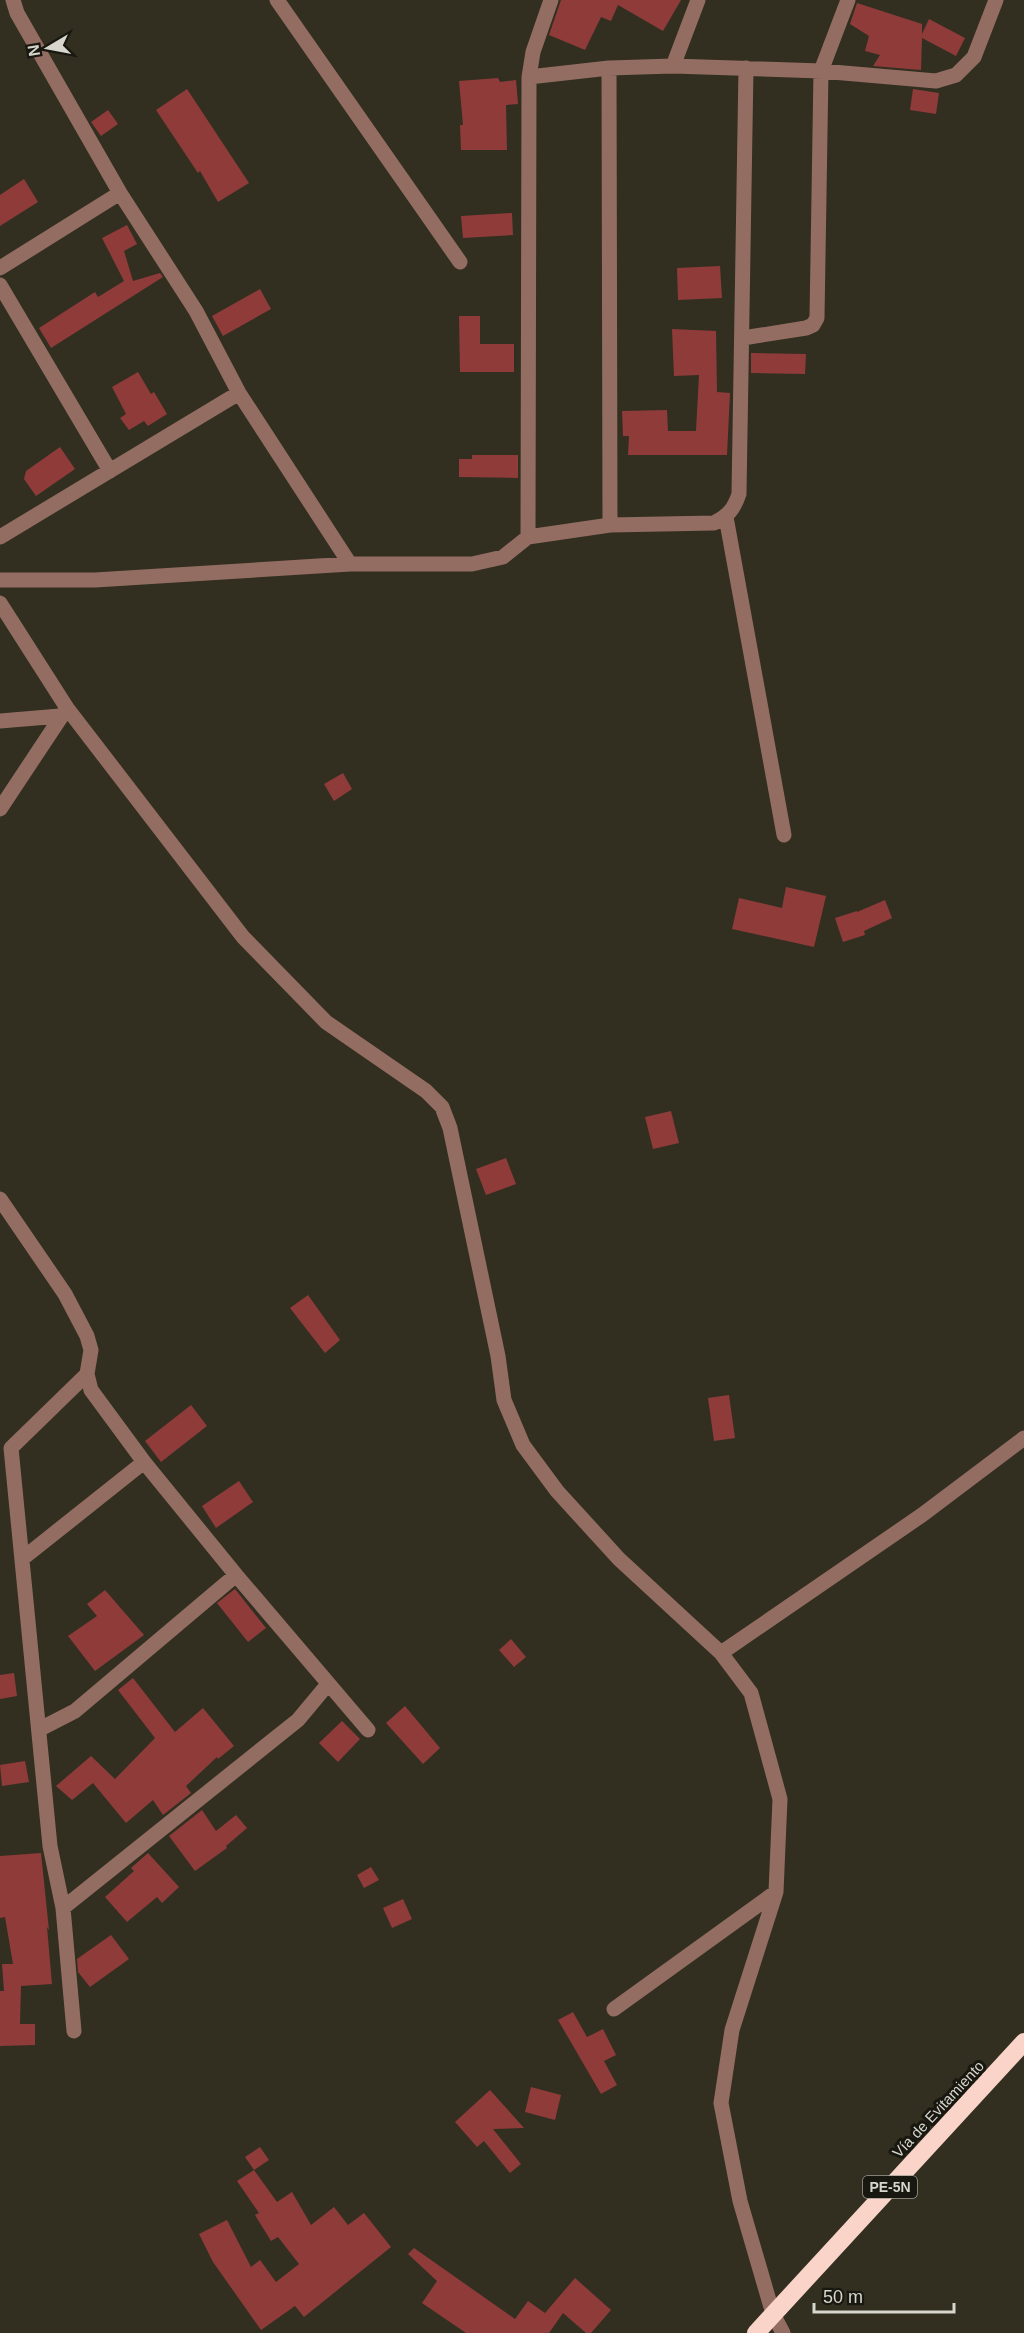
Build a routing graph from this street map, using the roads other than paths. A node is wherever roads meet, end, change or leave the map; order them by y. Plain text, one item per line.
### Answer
1 (13, 0) edge
2 (277, 0) edge
3 (551, 0) edge
4 (698, 0) edge
5 (848, 0) edge
6 (996, 0) edge
7 (673, 66) junction
8 (609, 68) junction
9 (746, 68) junction
10 (821, 71) junction
11 (529, 77) junction
12 (120, 193) junction
13 (460, 262) dead end
14 (0, 268) edge
15 (0, 285) edge
16 (743, 338) junction
17 (239, 393) junction
18 (110, 471) junction
19 (726, 517) junction
20 (610, 525) junction
21 (0, 537) edge
22 (528, 537) junction
23 (350, 564) junction
24 (0, 580) edge
25 (0, 603) edge
26 (64, 712) junction
27 (0, 722) edge
28 (0, 809) edge
29 (784, 835) dead end
30 (0, 1199) edge
31 (87, 1374) junction
32 (1024, 1438) edge
33 (144, 1462) junction
34 (22, 1559) junction
35 (236, 1575) junction
36 (721, 1653) junction
37 (328, 1684) junction
38 (40, 1729) junction
39 (368, 1730) dead end
40 (776, 1892) junction
41 (63, 1908) junction
42 (614, 2008) dead end
43 (74, 2031) dead end
44 (1024, 2042) edge
45 (1017, 2059) edge
46 (773, 2314) junction
47 (756, 2333) edge
48 (783, 2333) edge

1 - 12 street
2 - 13 street
3 - 11 street
4 - 7 street
5 - 10 street
6 - 10 street
7 - 8 street
7 - 9 street
8 - 11 street
8 - 20 street
9 - 10 street
9 - 16 street
10 - 16 street
11 - 22 street
12 - 14 street
12 - 17 street
15 - 18 street
16 - 19 street
17 - 18 street
17 - 23 street
18 - 21 street
19 - 20 street
19 - 29 street
20 - 22 street
22 - 23 street
23 - 24 street
25 - 26 street
26 - 27 street
26 - 28 street
26 - 36 street
30 - 31 street
31 - 33 street
31 - 34 street
32 - 36 street
33 - 34 street
33 - 35 street
34 - 38 street
35 - 37 street
35 - 38 street
36 - 40 street
37 - 39 street
37 - 41 street
38 - 41 street
40 - 42 street
40 - 46 street
41 - 43 street
44 - 45 highway, Vía de Evitamiento / PE-5N
45 - 46 highway, Vía de Evitamiento / PE-5N
46 - 47 highway, Vía de Evitamiento / PE-5N
46 - 48 street

